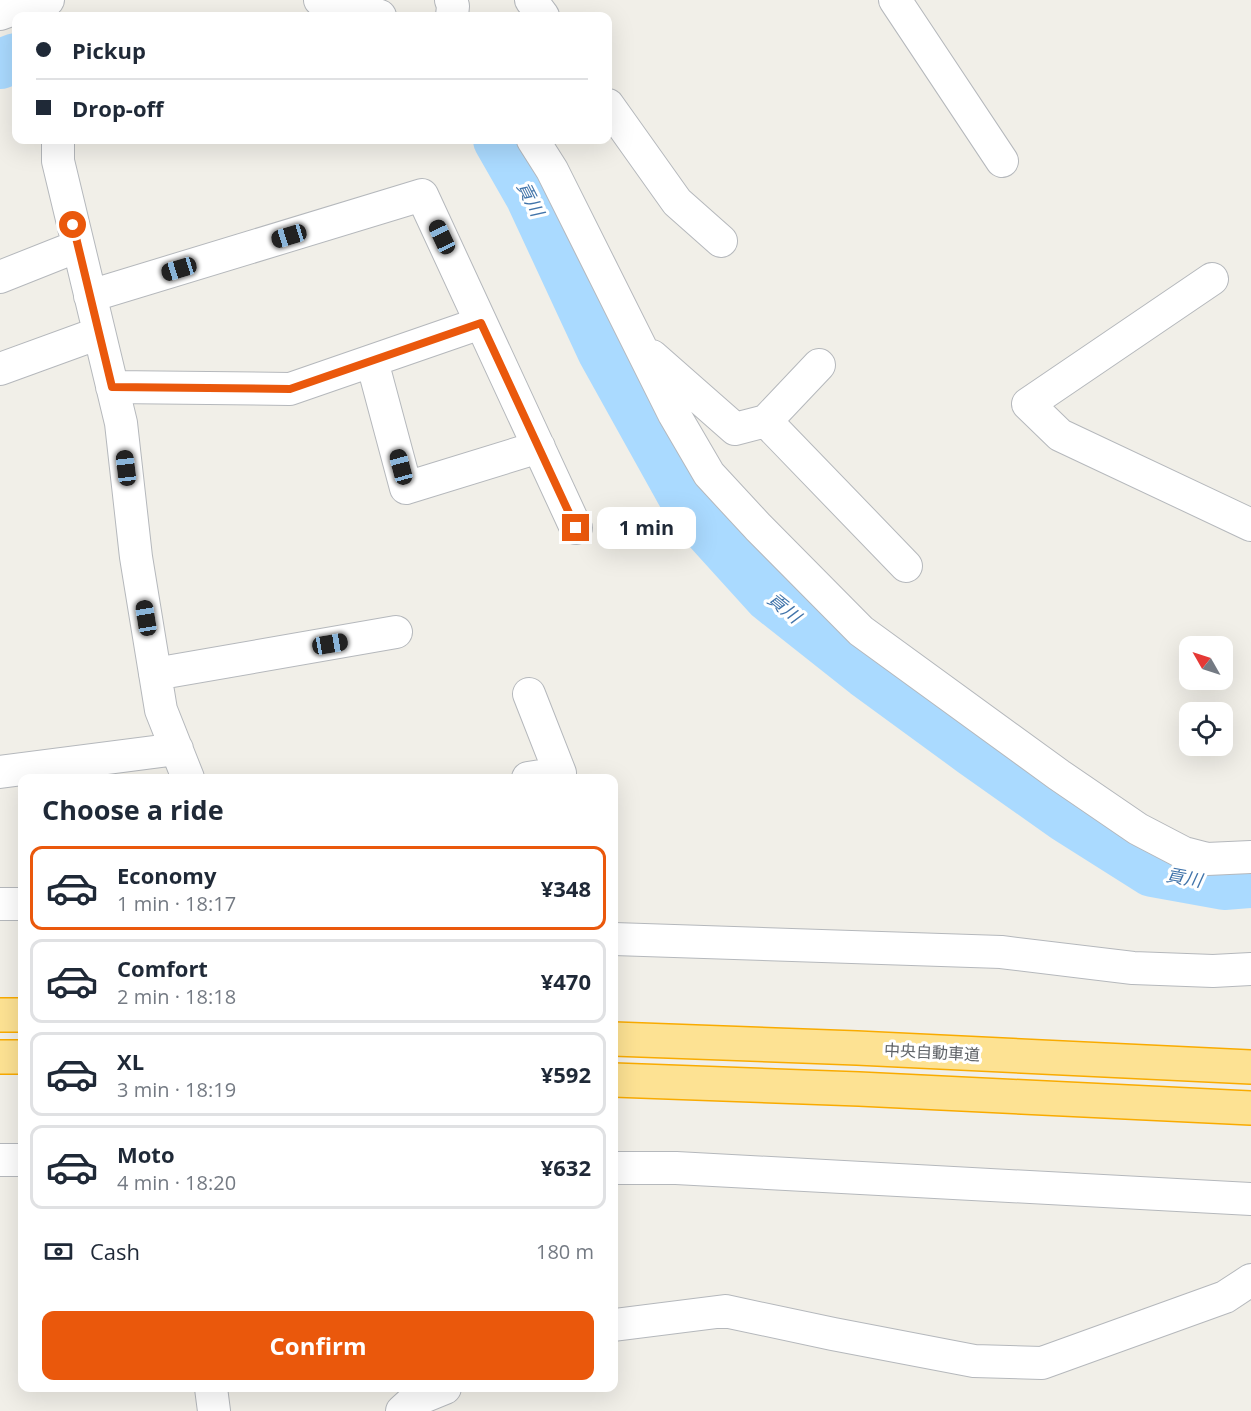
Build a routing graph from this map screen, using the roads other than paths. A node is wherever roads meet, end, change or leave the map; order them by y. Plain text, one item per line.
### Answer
1 (320, 0) edge
2 (896, 0) edge
3 (37, 7) edge
4 (369, 12) edge
5 (0, 14) edge
6 (612, 111) edge
7 (58, 144) edge
8 (536, 144) edge
9 (1002, 161) dead end
10 (721, 241) dead end
11 (78, 246) junction
12 (0, 277) edge
13 (1212, 279) dead end
14 (90, 296) junction
15 (481, 323) junction
16 (99, 333) junction
17 (640, 346) junction
18 (372, 361) junction
19 (819, 365) dead end
20 (0, 369) edge
21 (112, 387) junction
22 (766, 421) junction
23 (539, 447) junction
24 (1251, 525) edge
25 (576, 528) dead end
26 (906, 566) dead end
27 (396, 632) dead end
28 (155, 674) junction
29 (529, 694) dead end
30 (177, 749) junction
31 (0, 772) edge
32 (186, 774) edge
33 (554, 774) edge
34 (1251, 857) edge
35 (0, 904) edge
36 (18, 904) edge
37 (618, 939) edge
38 (1251, 969) edge
39 (0, 1015) edge
40 (18, 1015) edge
41 (618, 1039) edge
42 (0, 1056) edge
43 (18, 1057) edge
44 (1251, 1067) edge
45 (618, 1080) edge
46 (1251, 1108) edge
47 (0, 1160) edge
48 (18, 1160) edge
49 (618, 1168) edge
50 (1251, 1199) edge
51 (1251, 1280) edge
52 (618, 1325) edge
53 (212, 1392) edge
54 (435, 1392) edge
55 (214, 1411) edge
56 (402, 1411) edge

1 - 4 street
2 - 9 street
3 - 5 street
6 - 10 street
7 - 11 street
8 - 17 street
11 - 12 street
11 - 14 street
13 - 24 street
14 - 15 street
14 - 16 street
15 - 18 street
15 - 23 street
16 - 20 street
16 - 21 street
17 - 22 street
17 - 34 street
18 - 21 street
18 - 23 street
19 - 22 street
21 - 28 street
22 - 26 street
23 - 25 street
27 - 28 street
28 - 30 street
29 - 33 street
30 - 31 street
30 - 32 street
35 - 36 street
37 - 38 street
39 - 40 highway
41 - 44 highway, 中央自動車道
42 - 43 highway
45 - 46 highway
47 - 48 street
49 - 50 street
51 - 52 street
53 - 55 street
54 - 56 street

